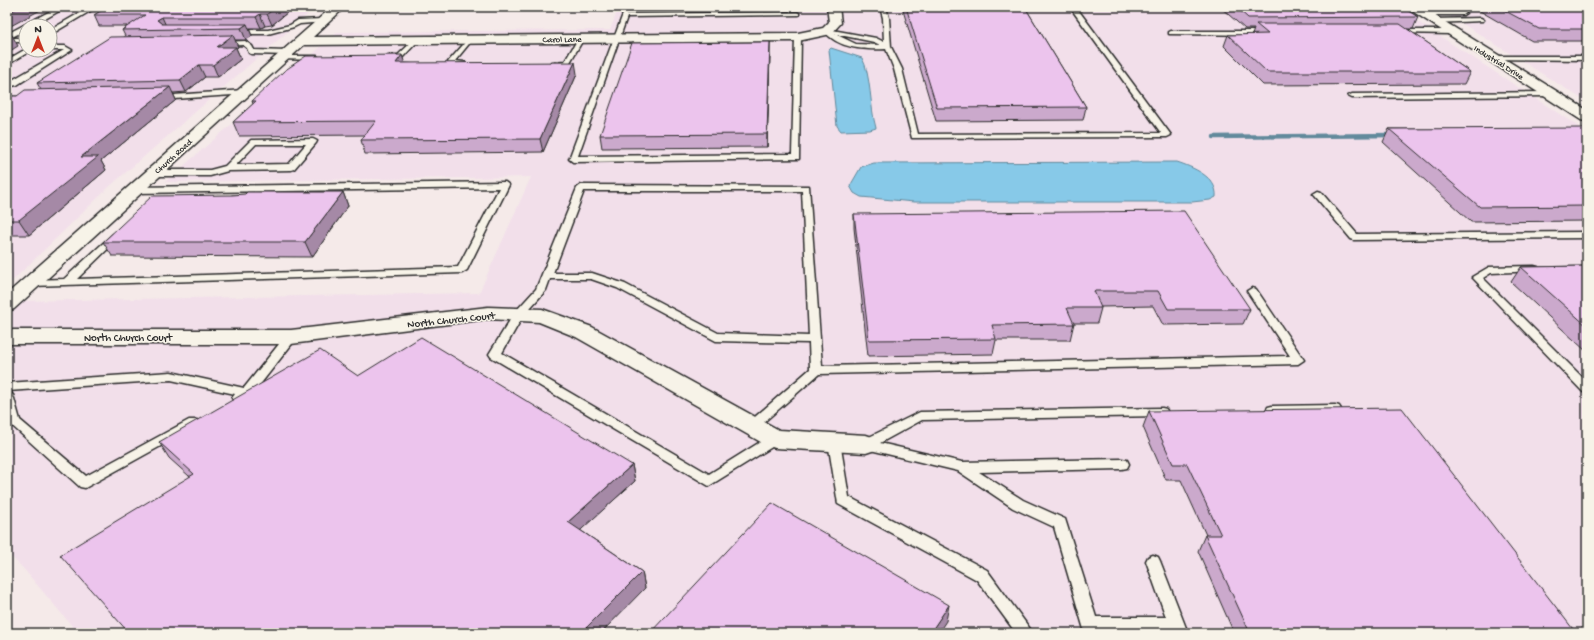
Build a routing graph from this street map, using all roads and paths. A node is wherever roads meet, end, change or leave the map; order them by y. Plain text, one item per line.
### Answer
1 (63, 7) edge
2 (94, 7) edge
3 (339, 7) edge
4 (833, 7) edge
5 (883, 7) edge
6 (1072, 7) edge
7 (1454, 7) edge
8 (1416, 10) edge
9 (797, 14) dead end
10 (42, 18) edge
11 (1481, 20) dead end
12 (323, 21) junction
13 (1433, 21) junction
14 (58, 28) edge
15 (18, 32) edge
16 (229, 32) edge
17 (825, 32) junction
18 (1389, 32) edge
19 (1452, 32) junction
20 (1171, 33) dead end
21 (1272, 33) edge
22 (798, 37) junction
23 (581, 38) junction
24 (616, 38) junction
25 (7, 39) edge
26 (470, 39) junction
27 (18, 40) edge
28 (416, 40) junction
29 (300, 41) junction
30 (214, 44) edge
31 (888, 47) junction
32 (58, 48) edge
33 (18, 56) edge
34 (284, 56) junction
35 (58, 57) edge
36 (376, 57) edge
37 (56, 58) edge
38 (328, 58) edge
39 (1492, 58) junction
40 (1587, 58) edge
41 (7, 63) edge
42 (473, 63) edge
43 (544, 63) edge
44 (7, 85) edge
45 (244, 92) junction
46 (1549, 94) junction
47 (1352, 96) dead end
48 (155, 98) edge
49 (1587, 117) edge
50 (228, 168) junction
51 (153, 173) junction
52 (134, 190) junction
53 (165, 190) junction
54 (1318, 194) dead end
55 (154, 201) edge
56 (125, 228) edge
57 (1587, 235) edge
58 (1542, 269) edge
59 (546, 276) junction
60 (67, 282) junction
61 (31, 283) junction
62 (1252, 291) dead end
63 (9, 302) edge
64 (520, 314) junction
65 (7, 337) edge
66 (291, 337) junction
67 (814, 340) junction
68 (816, 370) junction
69 (7, 387) edge
70 (1587, 389) edge
71 (247, 393) junction
72 (7, 394) edge
73 (228, 404) edge
74 (1334, 408) edge
75 (1263, 410) edge
76 (1175, 412) edge
77 (202, 418) edge
78 (752, 426) junction
79 (775, 439) junction
80 (834, 442) junction
81 (866, 444) junction
82 (1122, 464) dead end
83 (962, 467) junction
84 (1153, 561) dead end
85 (1092, 628) edge
86 (1178, 628) edge
87 (1025, 633) edge

1 - 10 lane
2 - 14 lane
3 - 12 street, Church Road
4 - 17 street
5 - 31 lane
6 - 31 lane
7 - 8 lane
8 - 13 street, Industrial Drive
9 - 24 lane
11 - 13 lane
12 - 16 lane
12 - 29 street, Church Road
13 - 19 street, Industrial Drive
15 - 25 lane
17 - 22 street, Carol Lane
17 - 31 lane
17 - 31 lane
18 - 19 lane
19 - 39 street, Industrial Drive
20 - 21 lane
22 - 24 street, Carol Lane
22 - 24 lane
23 - 24 street, Carol Lane
23 - 26 street, Carol Lane
23 - 43 lane
25 - 27 lane
26 - 28 street, Carol Lane
26 - 42 lane
28 - 29 street, Carol Lane
28 - 36 lane
29 - 34 street, Church Road
30 - 34 lane
32 - 35 lane
33 - 41 lane
34 - 38 lane
34 - 45 street, Church Road
37 - 44 lane
39 - 40 lane
39 - 46 street, Industrial Drive
45 - 48 lane
45 - 51 street, Church Road
46 - 47 lane
46 - 49 street, Industrial Drive
50 - 50 lane
50 - 51 lane
51 - 52 street, Church Road
52 - 53 lane
52 - 61 street, Church Road
53 - 55 lane
53 - 60 lane
54 - 57 lane
56 - 60 lane
58 - 70 lane
59 - 64 lane
59 - 67 lane
59 - 67 lane
60 - 61 lane
61 - 63 street, Church Road
62 - 68 lane
64 - 66 street, North Church Court
64 - 78 street, North Church Court
64 - 79 lane
65 - 66 street, North Church Court
66 - 71 lane
67 - 68 lane
68 - 78 lane
69 - 71 lane
71 - 73 lane
72 - 77 lane
74 - 75 lane
76 - 81 lane
78 - 79 street, North Church Court
79 - 80 street, North Church Court
80 - 81 street, North Church Court
80 - 87 lane
81 - 83 lane
82 - 83 lane
83 - 85 lane
84 - 86 lane
85 - 86 lane

